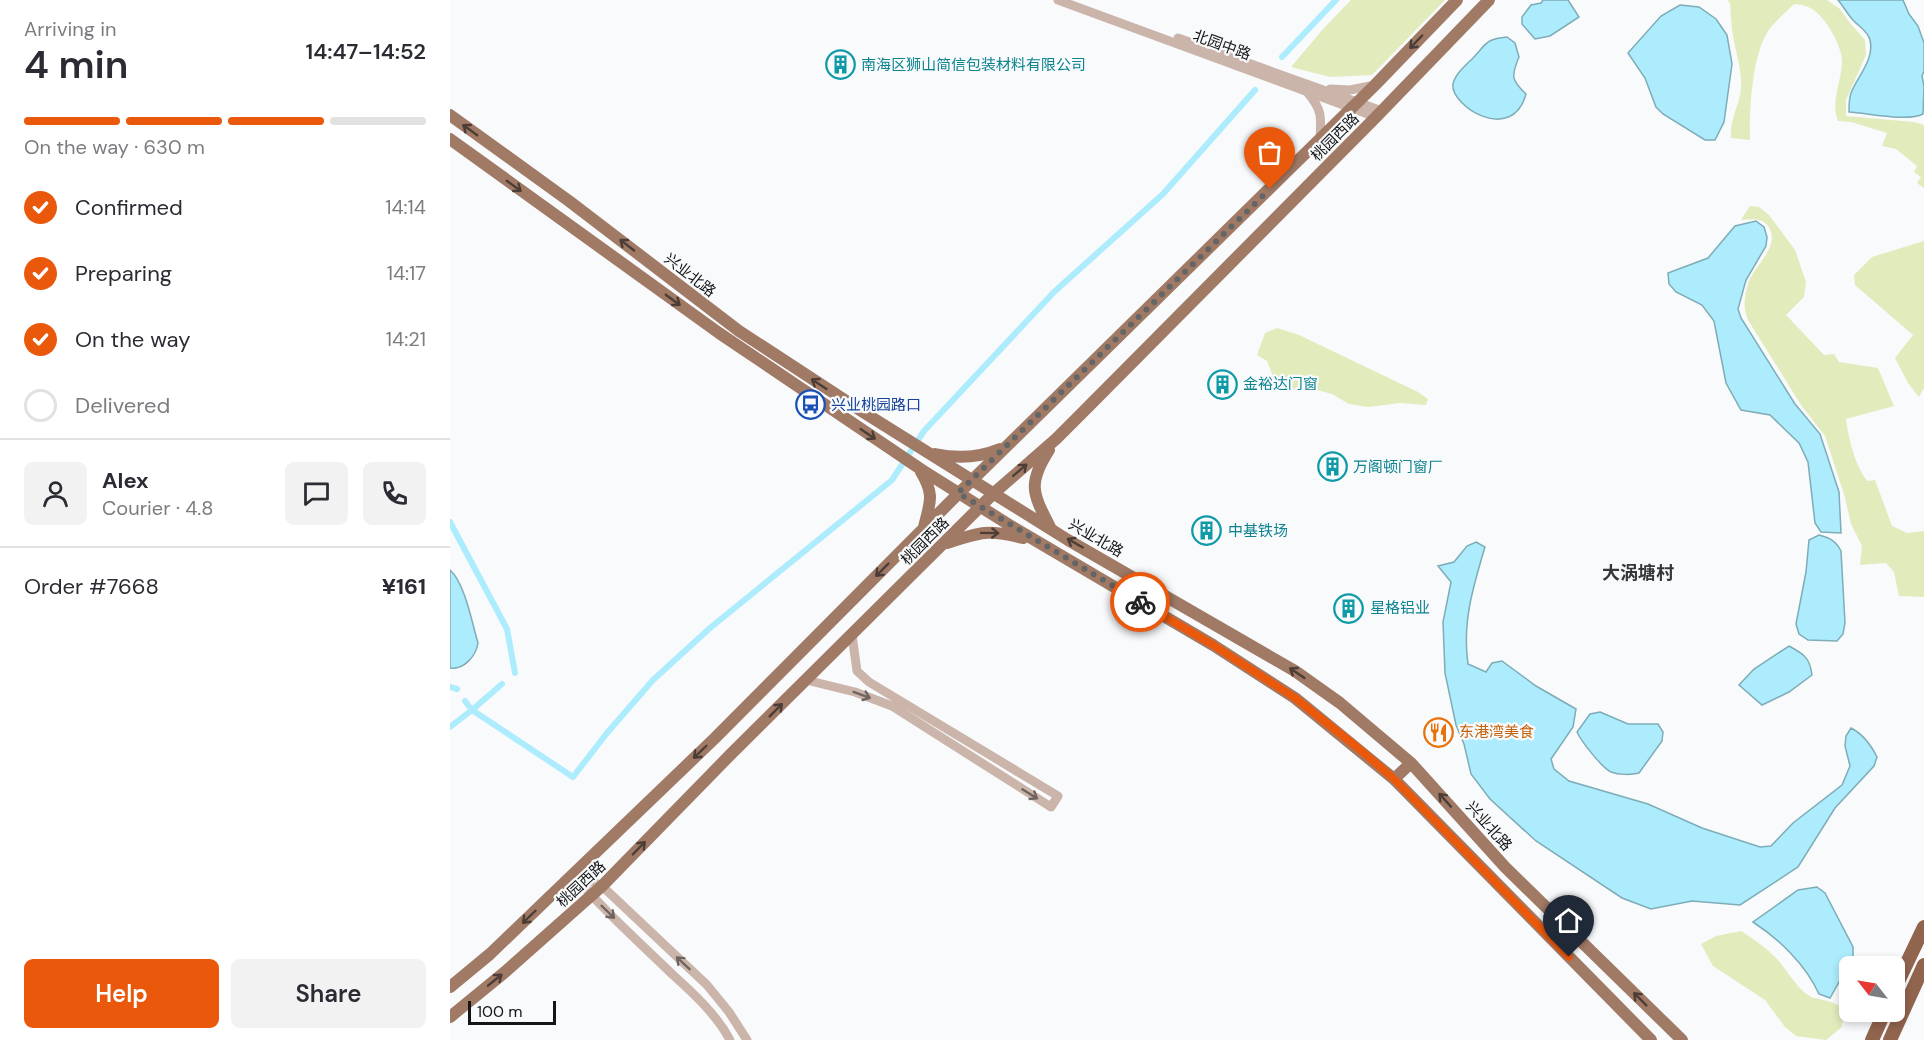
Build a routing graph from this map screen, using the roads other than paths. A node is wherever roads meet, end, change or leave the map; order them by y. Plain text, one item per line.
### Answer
1 (1058, 0) edge
2 (1075, 0) edge
3 (1457, 0) edge
4 (1489, 0) edge
5 (1375, 85) junction
6 (1321, 88) junction
7 (1306, 92) junction
8 (1355, 105) junction
9 (1379, 114) junction
10 (450, 115) edge
11 (450, 139) edge
12 (1320, 140) junction
13 (1056, 439) junction
14 (1007, 446) junction
15 (927, 452) junction
16 (919, 469) junction
17 (973, 480) junction
18 (958, 493) junction
19 (994, 493) junction
20 (980, 507) junction
21 (923, 529) junction
22 (1051, 529) junction
23 (1037, 541) junction
24 (943, 544) junction
25 (852, 635) junction
26 (806, 680) junction
27 (1411, 763) junction
28 (1394, 779) junction
29 (573, 874) junction
30 (602, 886) junction
31 (591, 896) junction
32 (1924, 927) edge
33 (1924, 965) edge
34 (1905, 967) edge
35 (707, 986) junction
36 (450, 987) edge
37 (696, 996) junction
38 (450, 1017) edge
39 (1880, 1022) edge
40 (730, 1040) edge
41 (747, 1040) edge
42 (1651, 1040) edge
43 (1682, 1040) edge
44 (1872, 1040) edge
45 (1890, 1040) edge

1 - 7 street, 北园中路
2 - 6 street, 北园中路
3 -> 5 main road, 桃园西路
4 - 9 main road, 桃园西路
5 - 6 street
5 - 8 main road, 桃园西路
6 - 8 street, 北园中路
7 - 8 street, 北园中路
7 - 12 street
8 - 9 street, 北园中路
8 - 12 main road, 桃园西路
9 - 13 main road, 桃园西路
15 -> 10 main road, 兴业北路
11 -> 16 main road, 兴业北路
12 - 14 main road, 桃园西路
19 -> 13 main road, 桃园西路
13 - 22 main road
14 - 15 main road
14 - 17 main road, 桃园西路
15 - 17 main road, 兴业北路
16 - 18 main road, 兴业北路
16 - 21 main road
17 - 18 main road, 桃园西路
17 - 19 main road, 兴业北路
18 - 20 main road, 兴业北路
18 - 21 main road, 桃园西路
19 - 20 main road, 桃园西路
19 - 22 main road, 兴业北路
20 - 23 main road, 兴业北路
20 - 24 main road, 桃园西路
21 -> 29 main road, 桃园西路
27 -> 22 main road, 兴业北路
24 -> 23 main road
23 - 28 main road, 兴业北路
24 - 25 main road, 桃园西路
25 - 26 main road, 桃园西路
26 -> 25 street
30 -> 26 main road, 桃园西路
27 - 28 main road
43 -> 27 main road, 兴业北路
28 - 42 main road, 兴业北路
29 - 30 street
29 - 31 street
29 -> 36 main road, 桃园西路
30 - 31 main road, 桃园西路
35 -> 30 street
31 -> 37 street
38 -> 31 main road, 桃园西路
32 - 34 highway
33 - 45 highway
35 - 37 street
35 - 41 street
37 - 40 street
39 - 44 highway

